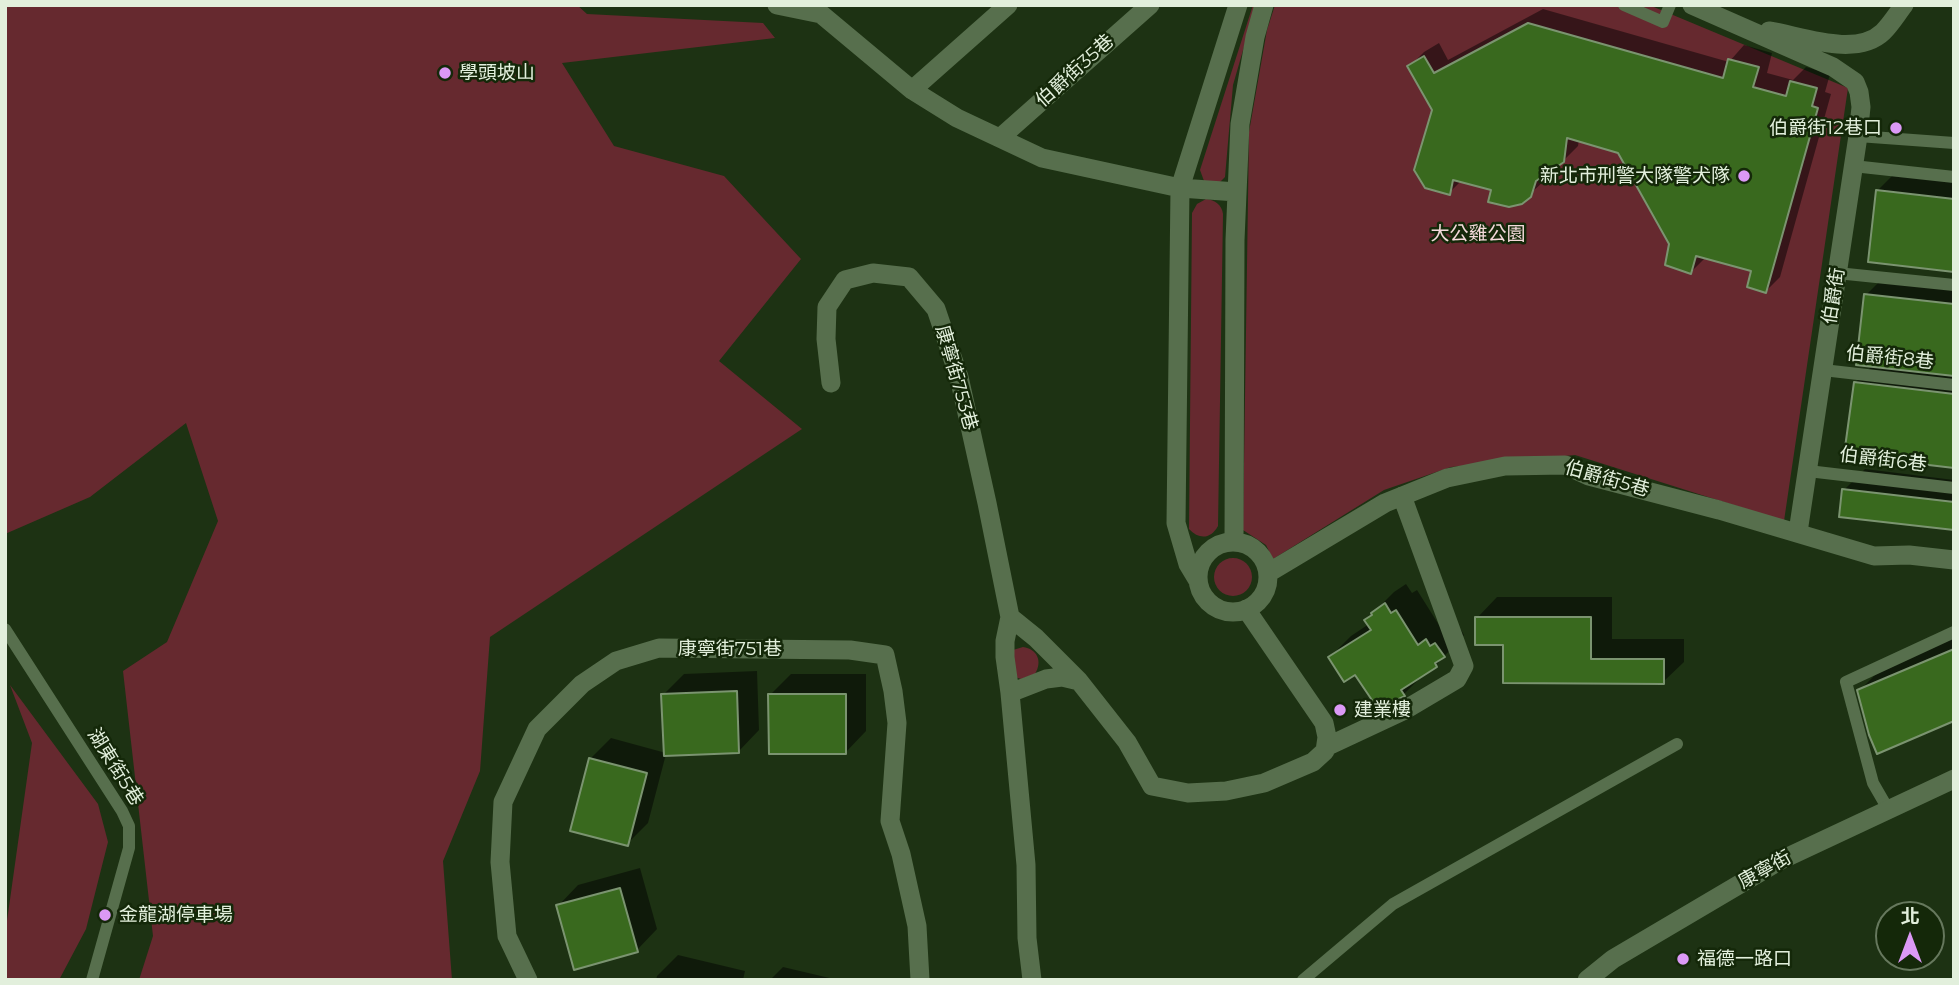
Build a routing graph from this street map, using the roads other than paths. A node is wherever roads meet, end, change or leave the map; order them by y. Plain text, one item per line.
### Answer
1 (777, 5) edge
2 (1007, 5) edge
3 (1150, 5) edge
4 (1238, 5) edge
5 (1264, 5) edge
6 (1625, 5) edge
7 (1670, 5) edge
8 (1692, 5) edge
9 (1904, 5) edge
10 (826, 10) edge
11 (1737, 25) junction
12 (912, 90) junction
13 (1858, 136) junction
14 (1001, 137) junction
15 (1954, 143) edge
16 (1853, 166) junction
17 (1954, 177) edge
18 (1180, 188) junction
19 (1237, 192) junction
20 (1837, 273) junction
21 (1954, 285) edge
22 (1823, 370) junction
23 (831, 383) dead end
24 (1954, 384) edge
25 (1808, 471) junction
26 (1954, 488) edge
27 (1402, 496) junction
28 (1798, 532) junction
29 (1234, 541) junction
30 (1954, 560) edge
31 (1268, 573) junction
32 (1197, 579) junction
33 (1246, 609) junction
34 (1010, 617) junction
35 (5, 629) edge
36 (1954, 632) edge
37 (1079, 681) junction
38 (1010, 693) junction
39 (1677, 744) dead end
40 (1326, 747) junction
41 (1954, 779) edge
42 (1888, 809) junction
43 (92, 980) edge
44 (528, 980) edge
45 (920, 980) edge
46 (1032, 980) edge
47 (1303, 980) edge
48 (1587, 980) edge

1 - 10 street
2 - 12 street
3 - 14 street, 伯爵街35巷
4 - 18 street
5 - 19 street
6 - 7 lane
8 - 11 street, 伯爵街
9 - 11 street
10 - 12 street
11 - 13 street, 伯爵街
12 - 14 street
13 - 15 lane
13 - 16 street, 伯爵街
14 - 18 street
16 - 17 lane
16 - 20 street, 伯爵街
18 - 19 street
18 - 32 street
19 - 29 street
20 - 21 lane
20 - 22 street, 伯爵街
22 - 24 lane, 伯爵街8巷
22 - 25 street, 伯爵街
23 - 34 street, 康寧街753巷
25 - 26 lane, 伯爵街6巷
25 - 28 street, 伯爵街
27 - 28 street, 伯爵街5巷
27 - 31 street, 伯爵街5巷
27 - 40 street
28 - 30 street
29 - 31 street
29 - 32 street
31 - 33 street
32 - 33 street
33 - 40 street
34 - 37 street
34 - 38 street
35 - 43 lane, 湖東街5巷
36 - 42 lane
37 - 38 street
37 - 40 street
38 - 46 street
39 - 47 lane
41 - 42 street, 康寧街
42 - 48 street, 康寧街
44 - 45 street, 康寧街751巷

